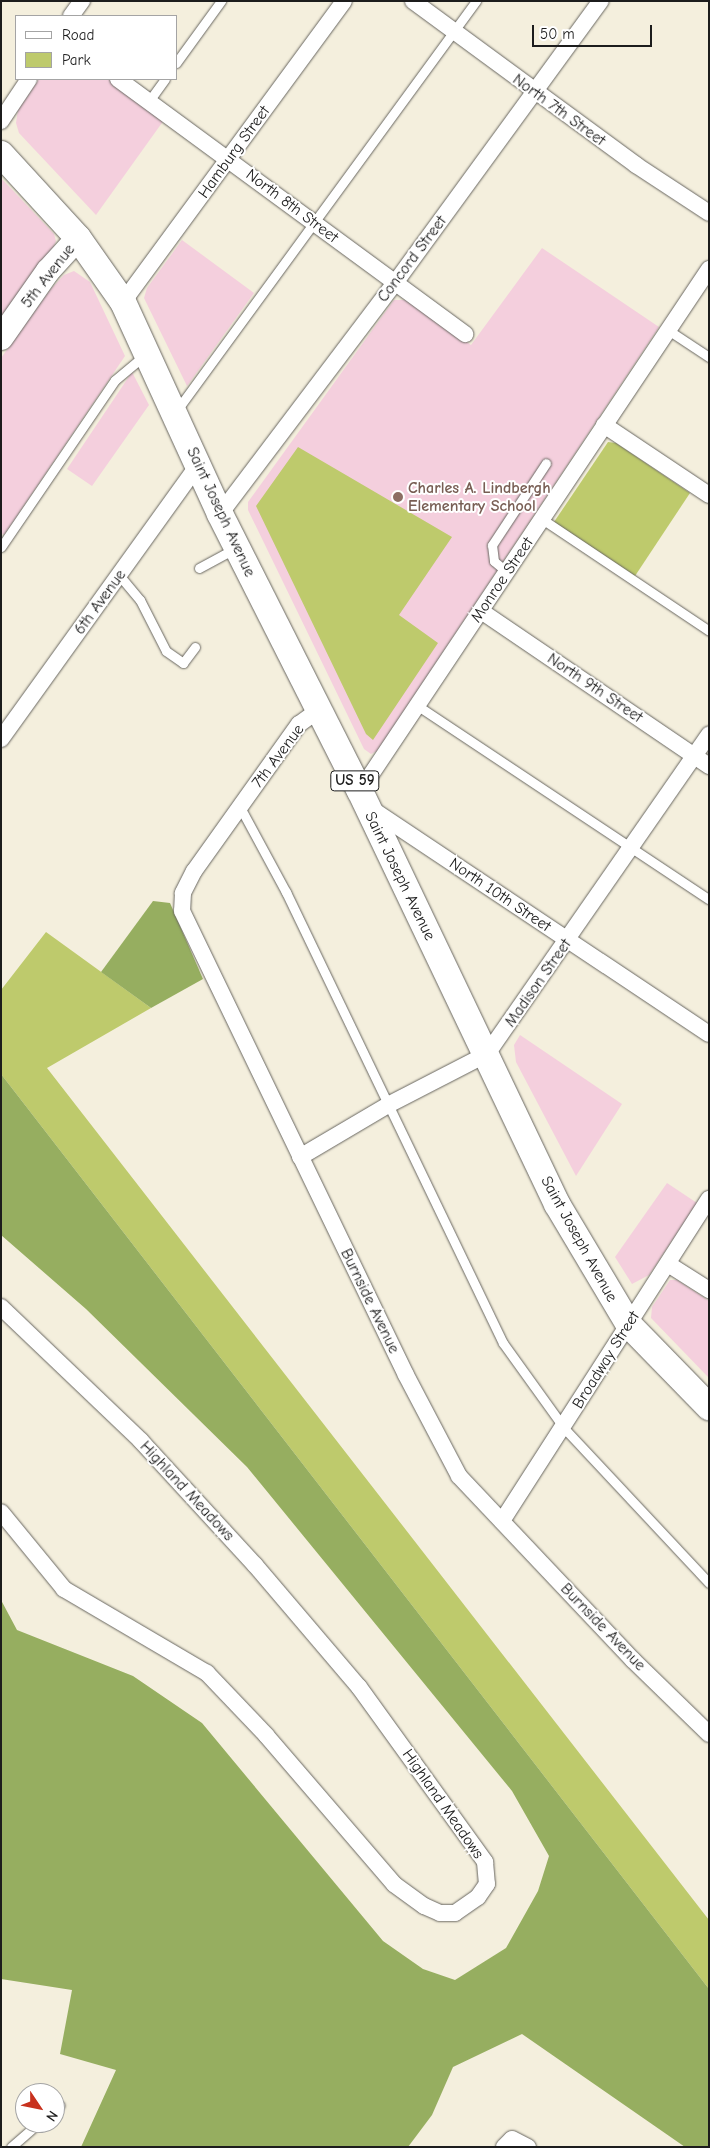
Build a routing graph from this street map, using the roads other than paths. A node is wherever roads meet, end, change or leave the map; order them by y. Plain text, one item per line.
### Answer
1 (82, 1) edge
2 (221, 1) edge
3 (344, 1) edge
4 (413, 1) edge
5 (476, 1) edge
6 (601, 1) edge
7 (72, 15) edge
8 (453, 31) junction
9 (178, 60) edge
10 (28, 80) edge
11 (119, 80) edge
12 (164, 80) edge
13 (535, 92) junction
14 (149, 101) junction
15 (1, 121) edge
16 (1, 154) edge
17 (228, 159) junction
18 (709, 212) edge
19 (312, 222) junction
20 (78, 238) junction
21 (709, 269) edge
22 (395, 283) junction
23 (123, 302) junction
24 (668, 330) junction
25 (465, 334) dead end
26 (1, 338) edge
27 (147, 353) junction
28 (709, 357) edge
29 (175, 412) junction
30 (604, 425) junction
31 (546, 463) dead end
32 (198, 465) junction
33 (709, 495) edge
34 (220, 514) junction
35 (542, 519) junction
36 (1, 547) edge
37 (237, 548) junction
38 (199, 568) dead end
39 (507, 572) junction
40 (119, 575) junction
41 (480, 611) junction
42 (709, 631) edge
43 (195, 647) dead end
44 (418, 706) junction
45 (320, 709) junction
46 (709, 735) edge
47 (1, 739) edge
48 (695, 756) junction
49 (709, 766) edge
50 (363, 798) junction
51 (240, 808) junction
52 (632, 848) junction
53 (709, 899) edge
54 (568, 940) junction
55 (709, 1034) edge
56 (487, 1054) junction
57 (390, 1104) junction
58 (300, 1157) junction
59 (709, 1199) edge
60 (668, 1264) junction
61 (709, 1290) edge
62 (1, 1307) edge
63 (629, 1325) junction
64 (709, 1407) edge
65 (564, 1428) junction
66 (1, 1512) edge
67 (502, 1521) junction
68 (709, 1583) edge
69 (709, 1734) edge
70 (27, 2133) edge
71 (11, 2147) edge
72 (504, 2147) edge
73 (528, 2147) edge

1 - 7 street
2 - 9 lane
3 - 17 street, Hamburg Street
4 - 8 street, North 7th Street
5 - 8 lane
6 - 13 street, Concord Street
8 - 13 street, North 7th Street
8 - 19 lane
10 - 15 street
11 - 14 street, North 8th Street
12 - 14 lane
13 - 18 street, North 7th Street
13 - 22 street, Concord Street
14 - 17 street, North 8th Street
16 - 20 main road, Saint Joseph Avenue / US 59
17 - 19 street, North 8th Street
17 - 23 street, Hamburg Street
19 - 22 street, North 8th Street
19 - 29 lane
20 - 23 main road, Saint Joseph Avenue / US 59
20 - 26 street, 5th Avenue
21 - 24 street, Monroe Street
22 - 25 street, North 8th Street
22 - 34 street, Concord Street
23 - 27 main road, Saint Joseph Avenue / US 59
24 - 28 lane
24 - 30 street, Monroe Street
27 - 29 main road, Saint Joseph Avenue / US 59
27 - 36 lane
29 - 32 main road, Saint Joseph Avenue / US 59
30 - 33 street
30 - 35 street, Monroe Street
31 - 39 lane
32 - 34 main road, Saint Joseph Avenue / US 59
32 - 40 street, 6th Avenue
34 - 37 main road, Saint Joseph Avenue / US 59
35 - 39 street, Monroe Street
35 - 42 lane
37 - 38 lane
37 - 45 main road, Saint Joseph Avenue / US 59
39 - 41 street, Monroe Street
40 - 43 lane
40 - 47 street, 6th Avenue
41 - 44 street, Monroe Street
41 - 48 street, North 9th Street
44 - 50 street, Monroe Street
44 - 52 lane
45 - 50 main road, Saint Joseph Avenue / US 59
45 - 51 street, 7th Avenue
46 - 48 street, Madison Street
48 - 49 street, North 9th Street
48 - 52 street, Madison Street
50 - 54 street, North 10th Street
50 - 56 main road, Saint Joseph Avenue / US 59
51 - 57 lane
51 - 58 street, Burnside Avenue
52 - 53 lane
52 - 54 street, Madison Street
54 - 55 street, North 10th Street
54 - 56 street, Madison Street
56 - 57 street, Madison Street
56 - 63 main road, Saint Joseph Avenue / US 59
57 - 58 street, Madison Street
57 - 65 lane
58 - 67 street, Burnside Avenue
59 - 60 street, Broadway Street
60 - 61 street
60 - 63 street, Broadway Street
62 - 66 street, Highland Meadows
63 - 64 main road, Saint Joseph Avenue / US 59
63 - 65 street, Broadway Street
65 - 67 street, Broadway Street
65 - 68 lane
67 - 69 street, Burnside Avenue
70 - 71 lane
72 - 73 street

